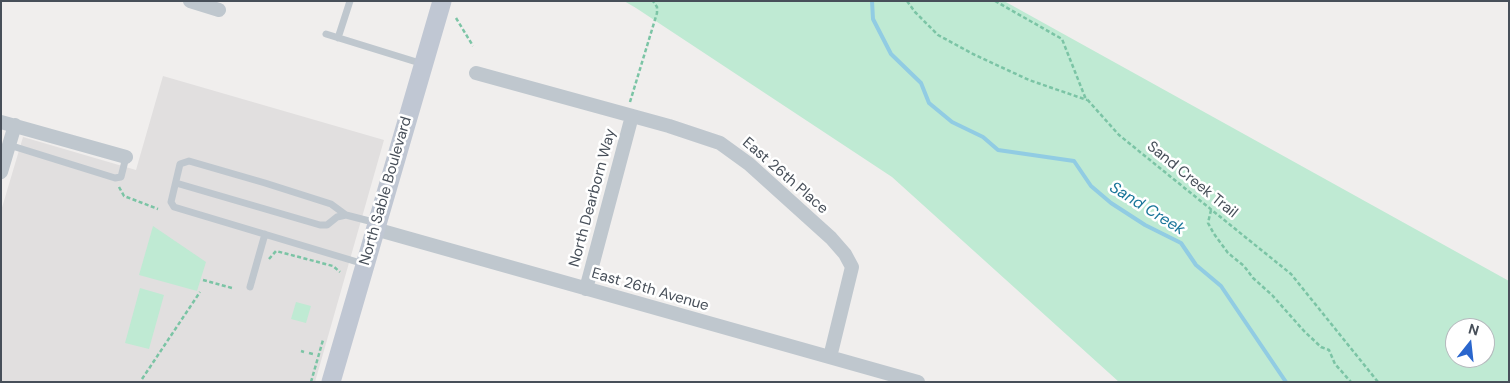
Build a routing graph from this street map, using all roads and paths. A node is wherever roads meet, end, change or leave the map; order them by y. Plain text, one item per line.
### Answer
1 (190, 1) edge
2 (350, 1) edge
3 (442, 1) edge
4 (653, 1) edge
5 (907, 1) edge
6 (995, 1) edge
7 (219, 10) dead end
8 (456, 18) dead end
9 (326, 34) dead end
10 (338, 38) junction
11 (473, 46) dead end
12 (424, 64) junction
13 (476, 73) dead end
14 (631, 99) dead end
15 (1088, 101) junction
16 (632, 116) junction
17 (1, 122) edge
18 (15, 126) junction
19 (9, 145) junction
20 (126, 157) joint
21 (1, 172) edge
22 (176, 183) junction
23 (124, 196) dead end
24 (158, 209) dead end
25 (1211, 210) junction
26 (346, 214) junction
27 (376, 226) junction
28 (265, 234) junction
29 (268, 259) dead end
30 (365, 264) junction
31 (340, 272) dead end
32 (203, 280) dead end
33 (250, 287) dead end
34 (232, 288) dead end
35 (586, 289) junction
36 (200, 292) dead end
37 (323, 340) dead end
38 (309, 353) dead end
39 (313, 354) dead end
40 (830, 358) junction
41 (142, 379) dead end
42 (311, 382) edge
43 (331, 382) edge
44 (918, 382) edge
45 (1351, 382) edge
46 (1378, 382) edge

1 - 7 street
2 - 10 lane
3 - 12 street, North Sable Boulevard
4 - 14 path
5 - 15 path
6 - 15 path, Sand Creek Trail
8 - 11 path
9 - 10 lane
10 - 12 lane
12 - 27 street, North Sable Boulevard
13 - 16 street, East 26th Place
15 - 25 path, Sand Creek Trail
16 - 35 street, North Dearborn Way
16 - 40 street, East 26th Place
17 - 18 street
18 - 19 street
18 - 20 street
19 - 20 lane
19 - 21 street
22 - 26 lane
22 - 26 lane
22 - 28 lane
23 - 24 path
25 - 45 path
25 - 46 path, Sand Creek Trail
26 - 27 lane
27 - 30 street, North Sable Boulevard
27 - 35 street, East 26th Avenue
28 - 30 lane
28 - 33 lane
29 - 31 path
30 - 43 street, North Sable Boulevard
32 - 34 path
35 - 40 street, East 26th Avenue
36 - 41 path
37 - 42 path
38 - 39 path
40 - 44 street, East 26th Avenue

